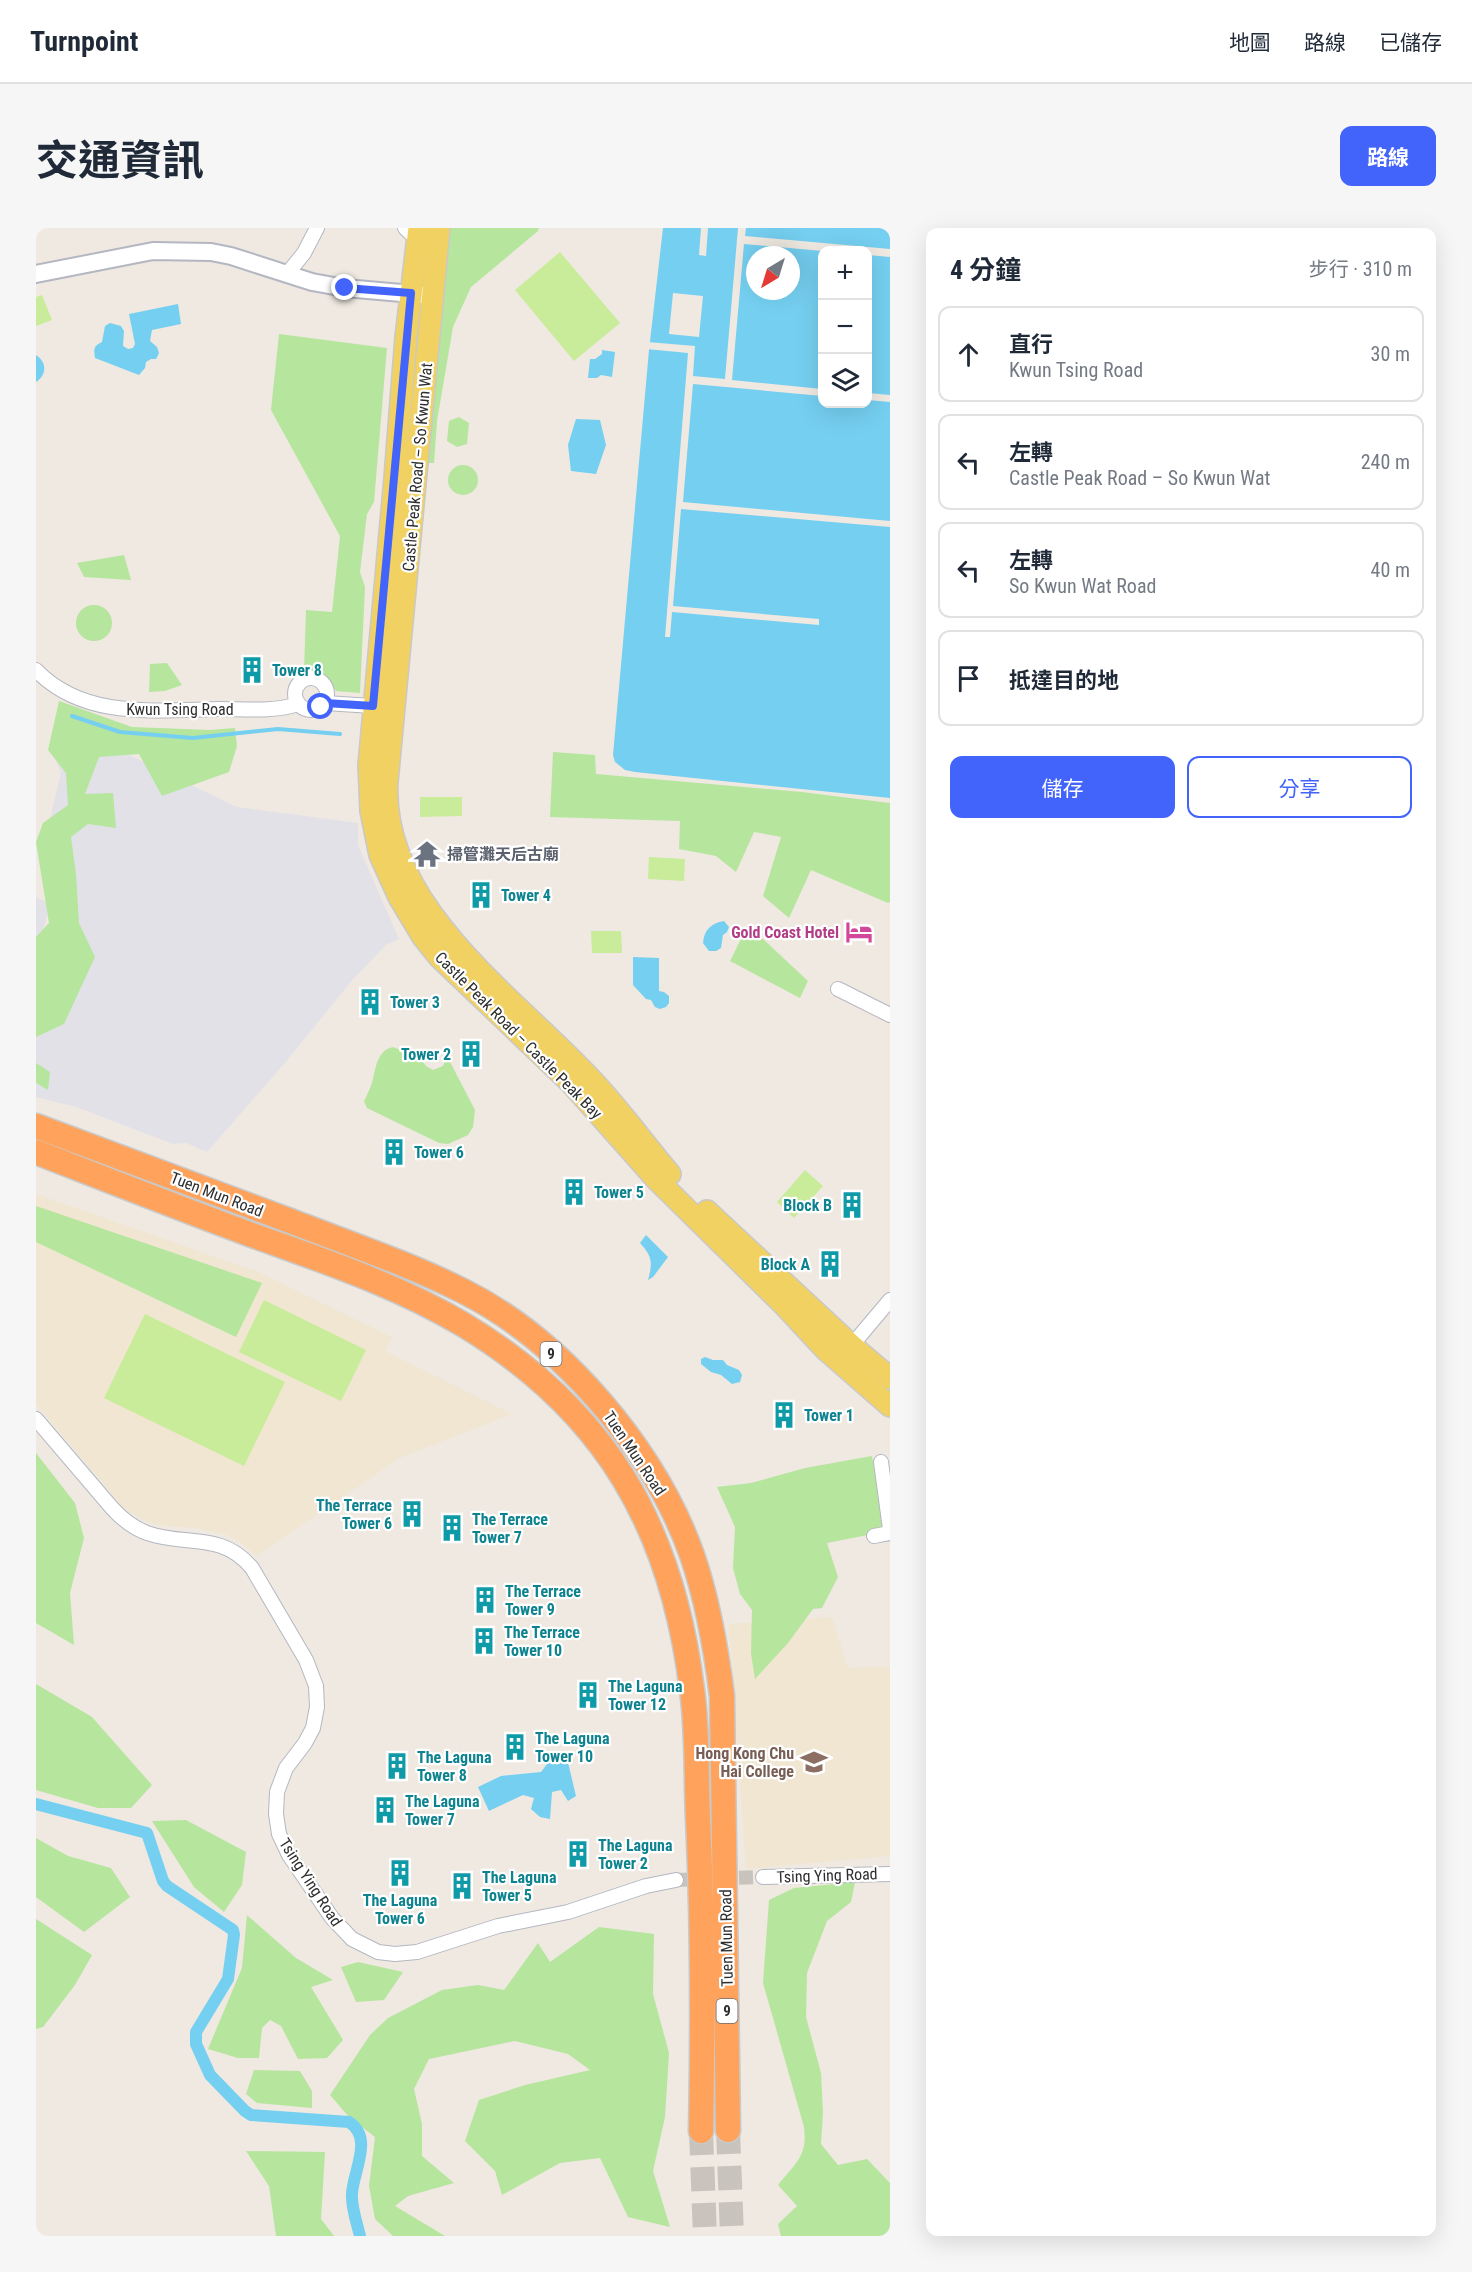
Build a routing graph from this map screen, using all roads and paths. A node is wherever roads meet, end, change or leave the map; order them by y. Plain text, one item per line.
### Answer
1 (317, 228) edge
2 (439, 228) edge
3 (414, 232) edge
4 (36, 274) edge
5 (287, 274) junction
6 (411, 293) junction
7 (434, 296) junction
8 (36, 670) edge
9 (325, 703) junction
10 (298, 704) junction
11 (373, 706) junction
12 (395, 706) joint
13 (838, 989) dead end
14 (890, 1015) edge
15 (36, 1126) edge
16 (36, 1152) edge
17 (890, 1300) edge
18 (845, 1353) junction
19 (890, 1378) edge
20 (890, 1394) edge
21 (890, 1406) edge
22 (36, 1419) edge
23 (881, 1462) dead end
24 (890, 1529) edge
25 (890, 1533) edge
26 (873, 1536) dead end
27 (890, 1874) edge
28 (763, 1877) tunnel mouth
29 (676, 1880) tunnel mouth
30 (728, 2130) tunnel mouth
31 (701, 2131) tunnel mouth

1 - 5 street
2 - 7 main road, Castle Peak Road – So Kwun Wat
3 - 6 main road, Castle Peak Road – So Kwun Wat
4 - 5 street
5 - 6 street
6 - 7 street
6 - 11 main road, Castle Peak Road – So Kwun Wat
7 - 12 main road, Castle Peak Road – So Kwun Wat
8 - 10 street, Kwun Tsing Road
9 - 10 street
9 - 10 street
9 - 11 street
11 - 18 main road, Castle Peak Road – Castle Peak Bay
12 - 18 main road, Castle Peak Road – Castle Peak Bay
13 - 14 street
15 - 30 highway, Tuen Mun Road / 9
16 - 31 highway, Tuen Mun Road / 9
17 - 18 street
18 - 19 main road, Castle Peak Road – Castle Peak Bay
18 - 20 main road
18 - 21 main road, Castle Peak Road – Castle Peak Bay
22 - 29 street, Tsing Ying Road
23 - 24 street
25 - 26 street
27 - 28 street, Tsing Ying Road

